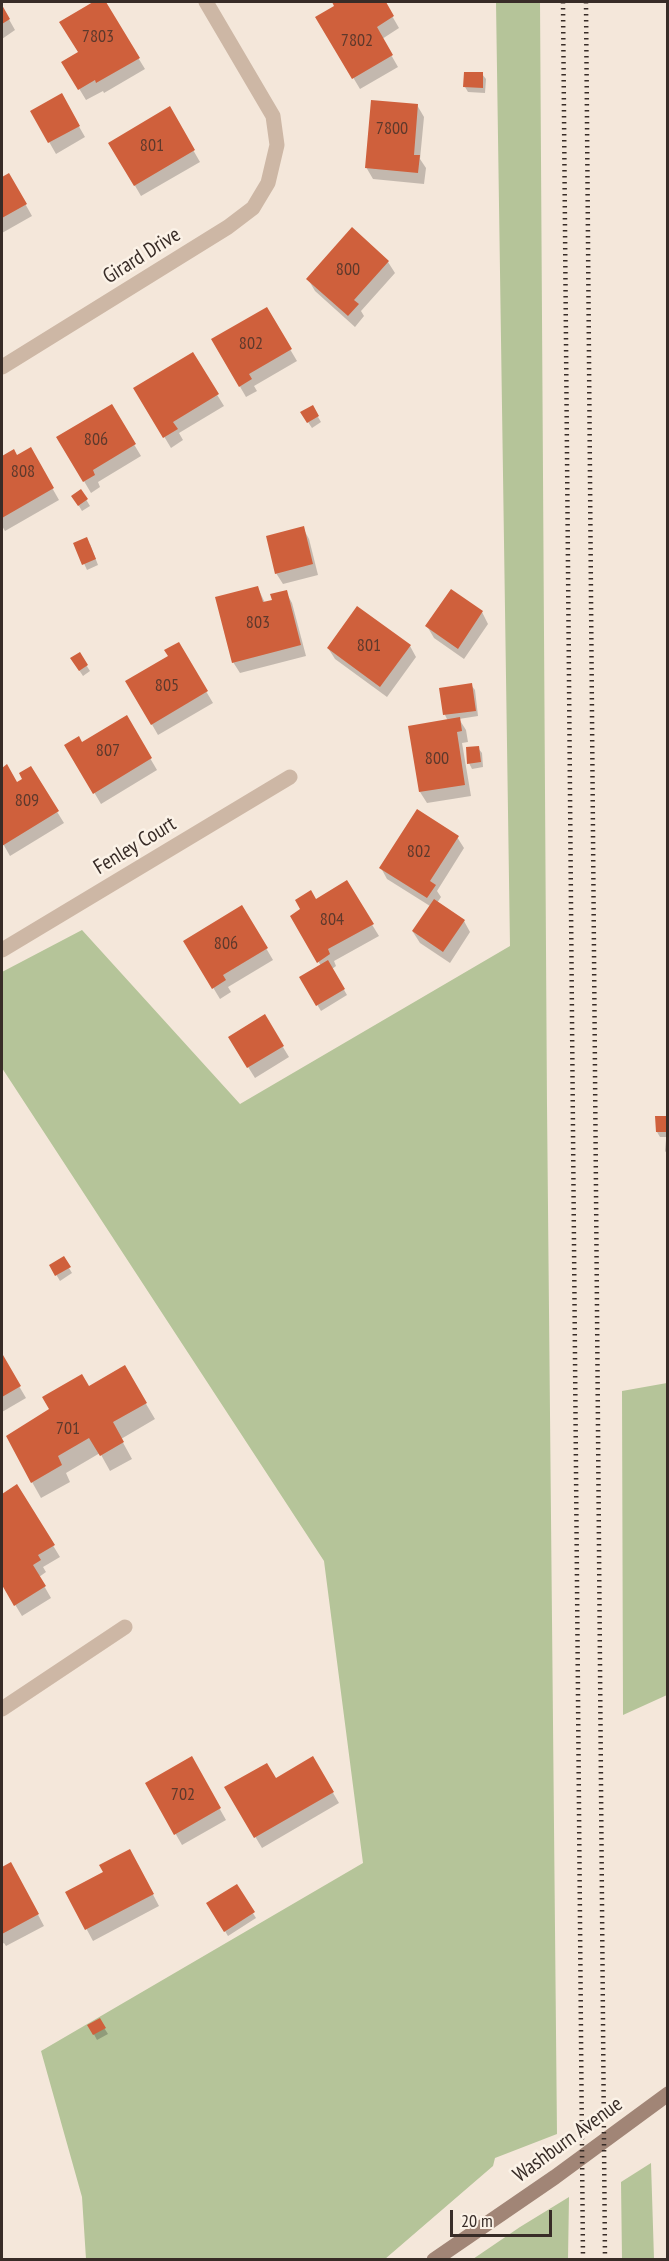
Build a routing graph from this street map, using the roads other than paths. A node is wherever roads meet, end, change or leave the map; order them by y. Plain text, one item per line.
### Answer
1 (206, 2) edge
2 (2, 367) edge
3 (290, 777) dead end
4 (2, 950) edge
5 (125, 1627) dead end
6 (2, 1709) edge
7 (668, 2094) edge
8 (434, 2259) edge

1 - 2 street, Girard Drive
3 - 4 street, Fenley Court
5 - 6 street
7 - 8 street, Washburn Avenue

